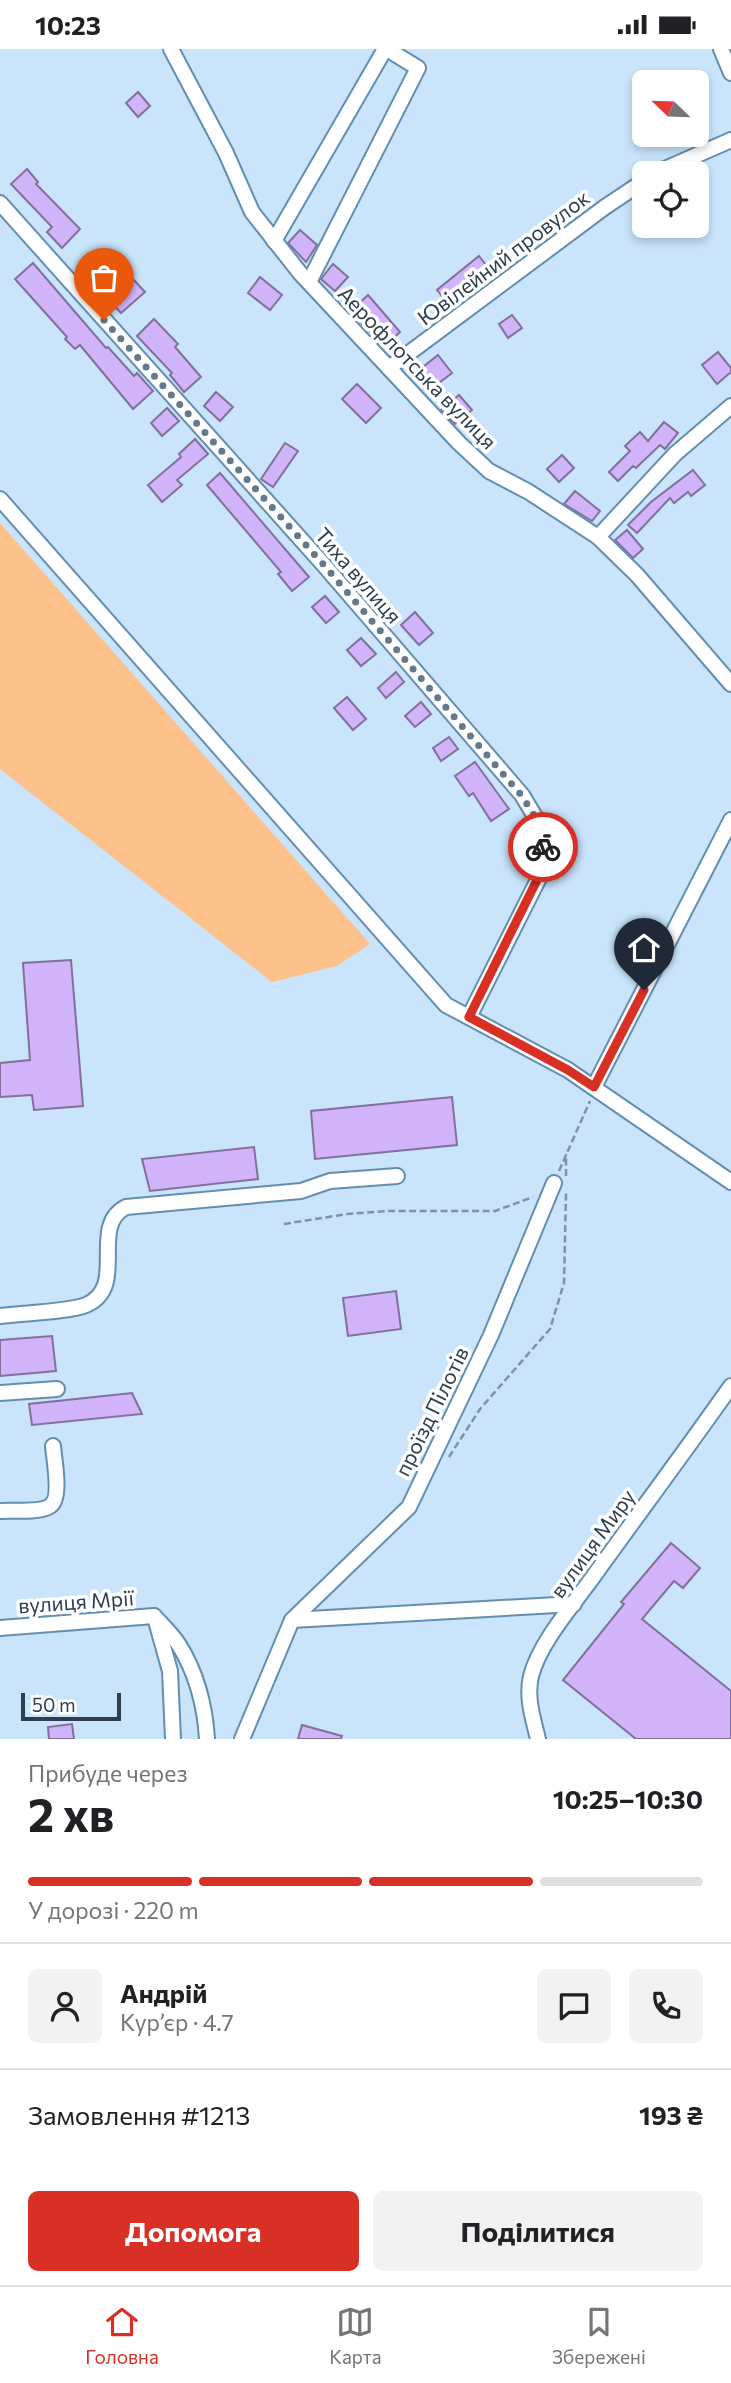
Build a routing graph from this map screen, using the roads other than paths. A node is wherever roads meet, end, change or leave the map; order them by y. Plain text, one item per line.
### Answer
1 (171, 49) edge
2 (386, 49) edge
3 (722, 49) edge
4 (731, 73) edge
5 (731, 140) edge
6 (683, 161) edge
7 (632, 189) edge
8 (0, 203) edge
9 (274, 241) junction
10 (309, 282) junction
11 (389, 368) junction
12 (731, 406) edge
13 (0, 499) edge
14 (598, 537) junction
15 (731, 684) edge
16 (731, 820) edge
17 (469, 1017) junction
18 (594, 1087) junction
19 (397, 1177) dead end
20 (560, 1182) road end
21 (731, 1182) edge
22 (0, 1316) edge
23 (57, 1389) dead end
24 (730, 1390) edge
25 (0, 1393) edge
26 (53, 1447) dead end
27 (0, 1511) edge
28 (574, 1604) junction
29 (154, 1616) junction
30 (292, 1620) junction
31 (0, 1628) edge
32 (173, 1739) edge
33 (207, 1739) edge
34 (242, 1739) edge
35 (538, 1739) edge

1 - 9 street, Аерофлотська вулиця
2 - 9 street
2 - 10 street
3 - 4 street
5 - 6 street
7 - 11 street, Ювілейний провулок
8 - 17 street, Тиха вулиця
9 - 10 street, Аерофлотська вулиця
10 - 11 street, Аерофлотська вулиця
11 - 14 street, Аерофлотська вулиця
12 - 14 street
13 - 17 street
14 - 15 street, Аерофлотська вулиця
16 - 18 street
17 - 18 street
18 - 21 street
19 - 22 street
20 - 30 street, проїзд Пілотів
23 - 25 street
24 - 28 street, вулиця Миру
26 - 27 street
28 - 30 street
28 - 35 street, вулиця Миру
29 - 31 street, вулиця Мрії
29 - 32 street, вулиця Мрії
29 - 33 street, вулиця Мрії
30 - 34 street, проїзд Пілотів

